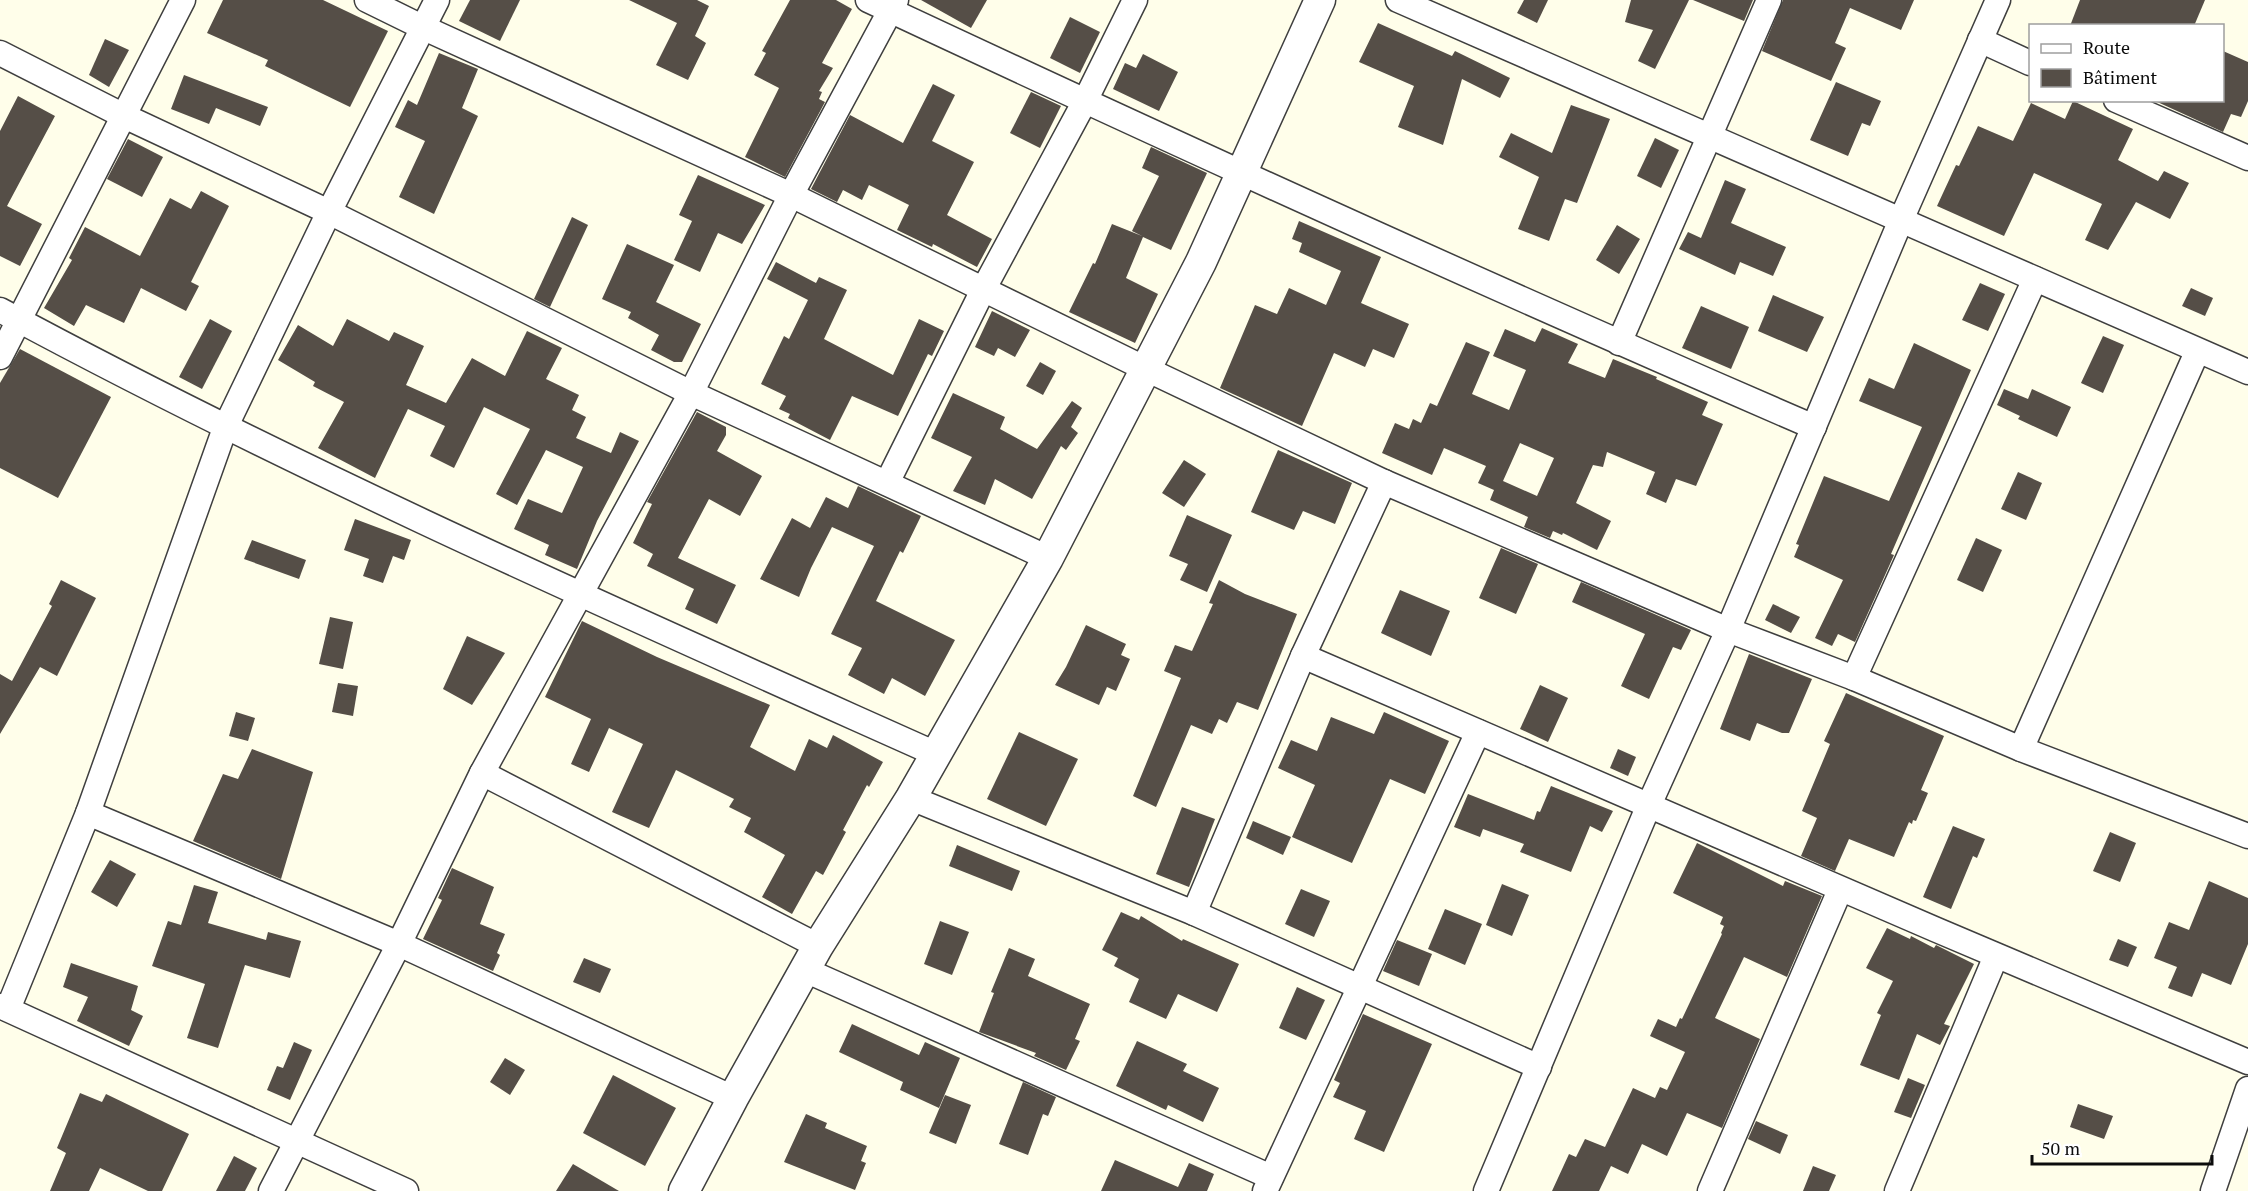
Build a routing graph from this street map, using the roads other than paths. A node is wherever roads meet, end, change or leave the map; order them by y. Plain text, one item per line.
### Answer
1 (183, 0) edge
2 (367, 0) edge
3 (437, 0) edge
4 (868, 0) edge
5 (1135, 0) edge
6 (1320, 0) edge
7 (1398, 0) edge
8 (1769, 0) edge
9 (1998, 0) edge
10 (894, 5) edge
11 (422, 27) junction
12 (1980, 40) junction
13 (0, 53) edge
14 (2029, 62) edge
15 (1085, 101) junction
16 (2121, 102) edge
17 (122, 115) junction
18 (1708, 137) junction
19 (2248, 158) edge
20 (1242, 175) junction
21 (791, 195) junction
22 (329, 212) junction
23 (1902, 220) junction
24 (2035, 279) junction
25 (983, 290) junction
26 (9, 315) edge
27 (1619, 343) junction
28 (2197, 351) junction
29 (0, 357) edge
30 (1146, 369) junction
31 (2248, 372) edge
32 (691, 393) junction
33 (1814, 427) junction
34 (225, 428) junction
35 (1384, 482) junction
36 (887, 483) junction
37 (1048, 558) junction
38 (580, 594) junction
39 (1728, 630) junction
40 (1303, 656) junction
41 (1854, 678) junction
42 (1478, 732) junction
43 (2021, 748) junction
44 (936, 754) junction
45 (482, 773) junction
46 (911, 798) junction
47 (1649, 805) junction
48 (88, 813) junction
49 (2248, 836) edge
50 (1840, 890) junction
51 (1194, 913) junction
52 (399, 944) junction
53 (1996, 956) junction
54 (812, 958) junction
55 (1360, 986) junction
56 (4, 1007) edge
57 (2248, 1062) edge
58 (1539, 1067) junction
59 (2248, 1089) edge
60 (733, 1098) junction
61 (297, 1141) junction
62 (1268, 1184) edge
63 (271, 1191) edge
64 (406, 1191) edge
65 (684, 1191) edge
66 (1486, 1191) edge
67 (1710, 1191) edge
68 (1897, 1191) edge
69 (2213, 1191) edge

1 - 17 street
2 - 11 street
3 - 11 street
4 - 10 street
5 - 15 street
6 - 20 street
7 - 18 street
8 - 18 street
9 - 12 street
10 - 15 street
10 - 21 street
11 - 21 street
11 - 22 street
12 - 14 street
12 - 23 street
13 - 17 street
15 - 20 street
15 - 25 street
16 - 19 street
17 - 22 street
17 - 26 street
18 - 23 street
18 - 27 street
20 - 27 street
20 - 30 street
21 - 25 street
21 - 32 street
22 - 32 street
22 - 34 street
23 - 24 street
23 - 33 street
24 - 28 street
24 - 41 street
25 - 30 street
25 - 36 street
26 - 29 street
26 - 34 street
27 - 33 street
28 - 31 street
28 - 43 street
30 - 35 street
30 - 37 street
32 - 36 street
32 - 38 street
33 - 39 street
34 - 38 street
34 - 48 street
35 - 39 street
35 - 40 street
36 - 37 street
37 - 44 street
38 - 44 street
38 - 45 street
39 - 41 street
39 - 47 street
40 - 42 street
40 - 51 street
41 - 43 street
42 - 47 street
42 - 55 street
43 - 49 street
44 - 46 street
45 - 52 street
45 - 54 street
46 - 51 street
46 - 54 street
47 - 50 street
47 - 58 street
48 - 52 street
48 - 56 street
50 - 53 street
50 - 67 street
51 - 55 street
52 - 60 street
52 - 61 street
53 - 57 street
53 - 68 street
54 - 60 street
54 - 62 street
55 - 58 street
55 - 62 street
56 - 61 street
58 - 66 street
59 - 69 street
60 - 65 street
61 - 63 street
61 - 64 street

